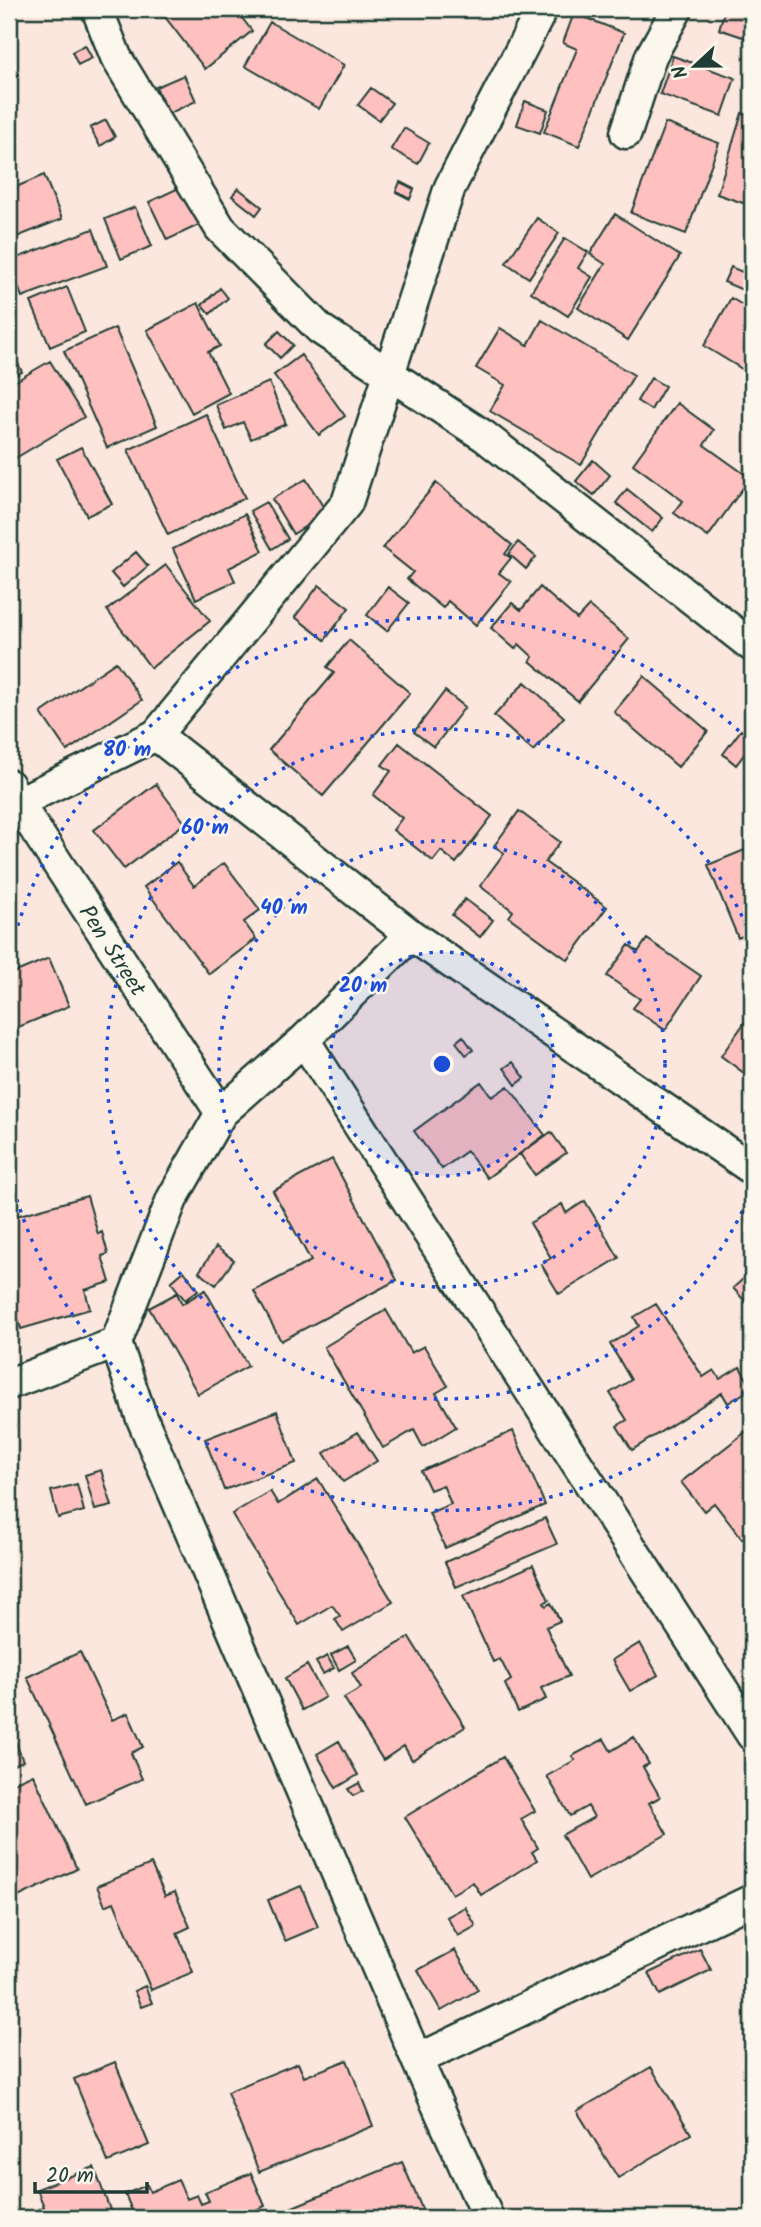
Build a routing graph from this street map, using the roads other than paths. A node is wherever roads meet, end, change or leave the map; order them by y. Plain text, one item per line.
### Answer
1 (97, 9) edge
2 (542, 9) edge
3 (677, 9) edge
4 (626, 132) dead end
5 (388, 371) junction
6 (752, 646) edge
7 (156, 735) junction
8 (12, 798) edge
9 (411, 935) junction
10 (304, 1040) junction
11 (221, 1113) junction
12 (752, 1169) edge
13 (116, 1343) junction
14 (9, 1384) edge
15 (752, 1735) edge
16 (752, 1900) edge
17 (417, 2060) junction
18 (488, 2218) edge

1 - 5 street
2 - 5 street
3 - 4 street
5 - 6 street
5 - 7 street
7 - 8 street
7 - 9 street
8 - 11 street, Pen Street
9 - 10 street
9 - 12 street
10 - 11 street
10 - 15 street
11 - 13 street
13 - 14 street
13 - 17 street
16 - 17 street
17 - 18 street

